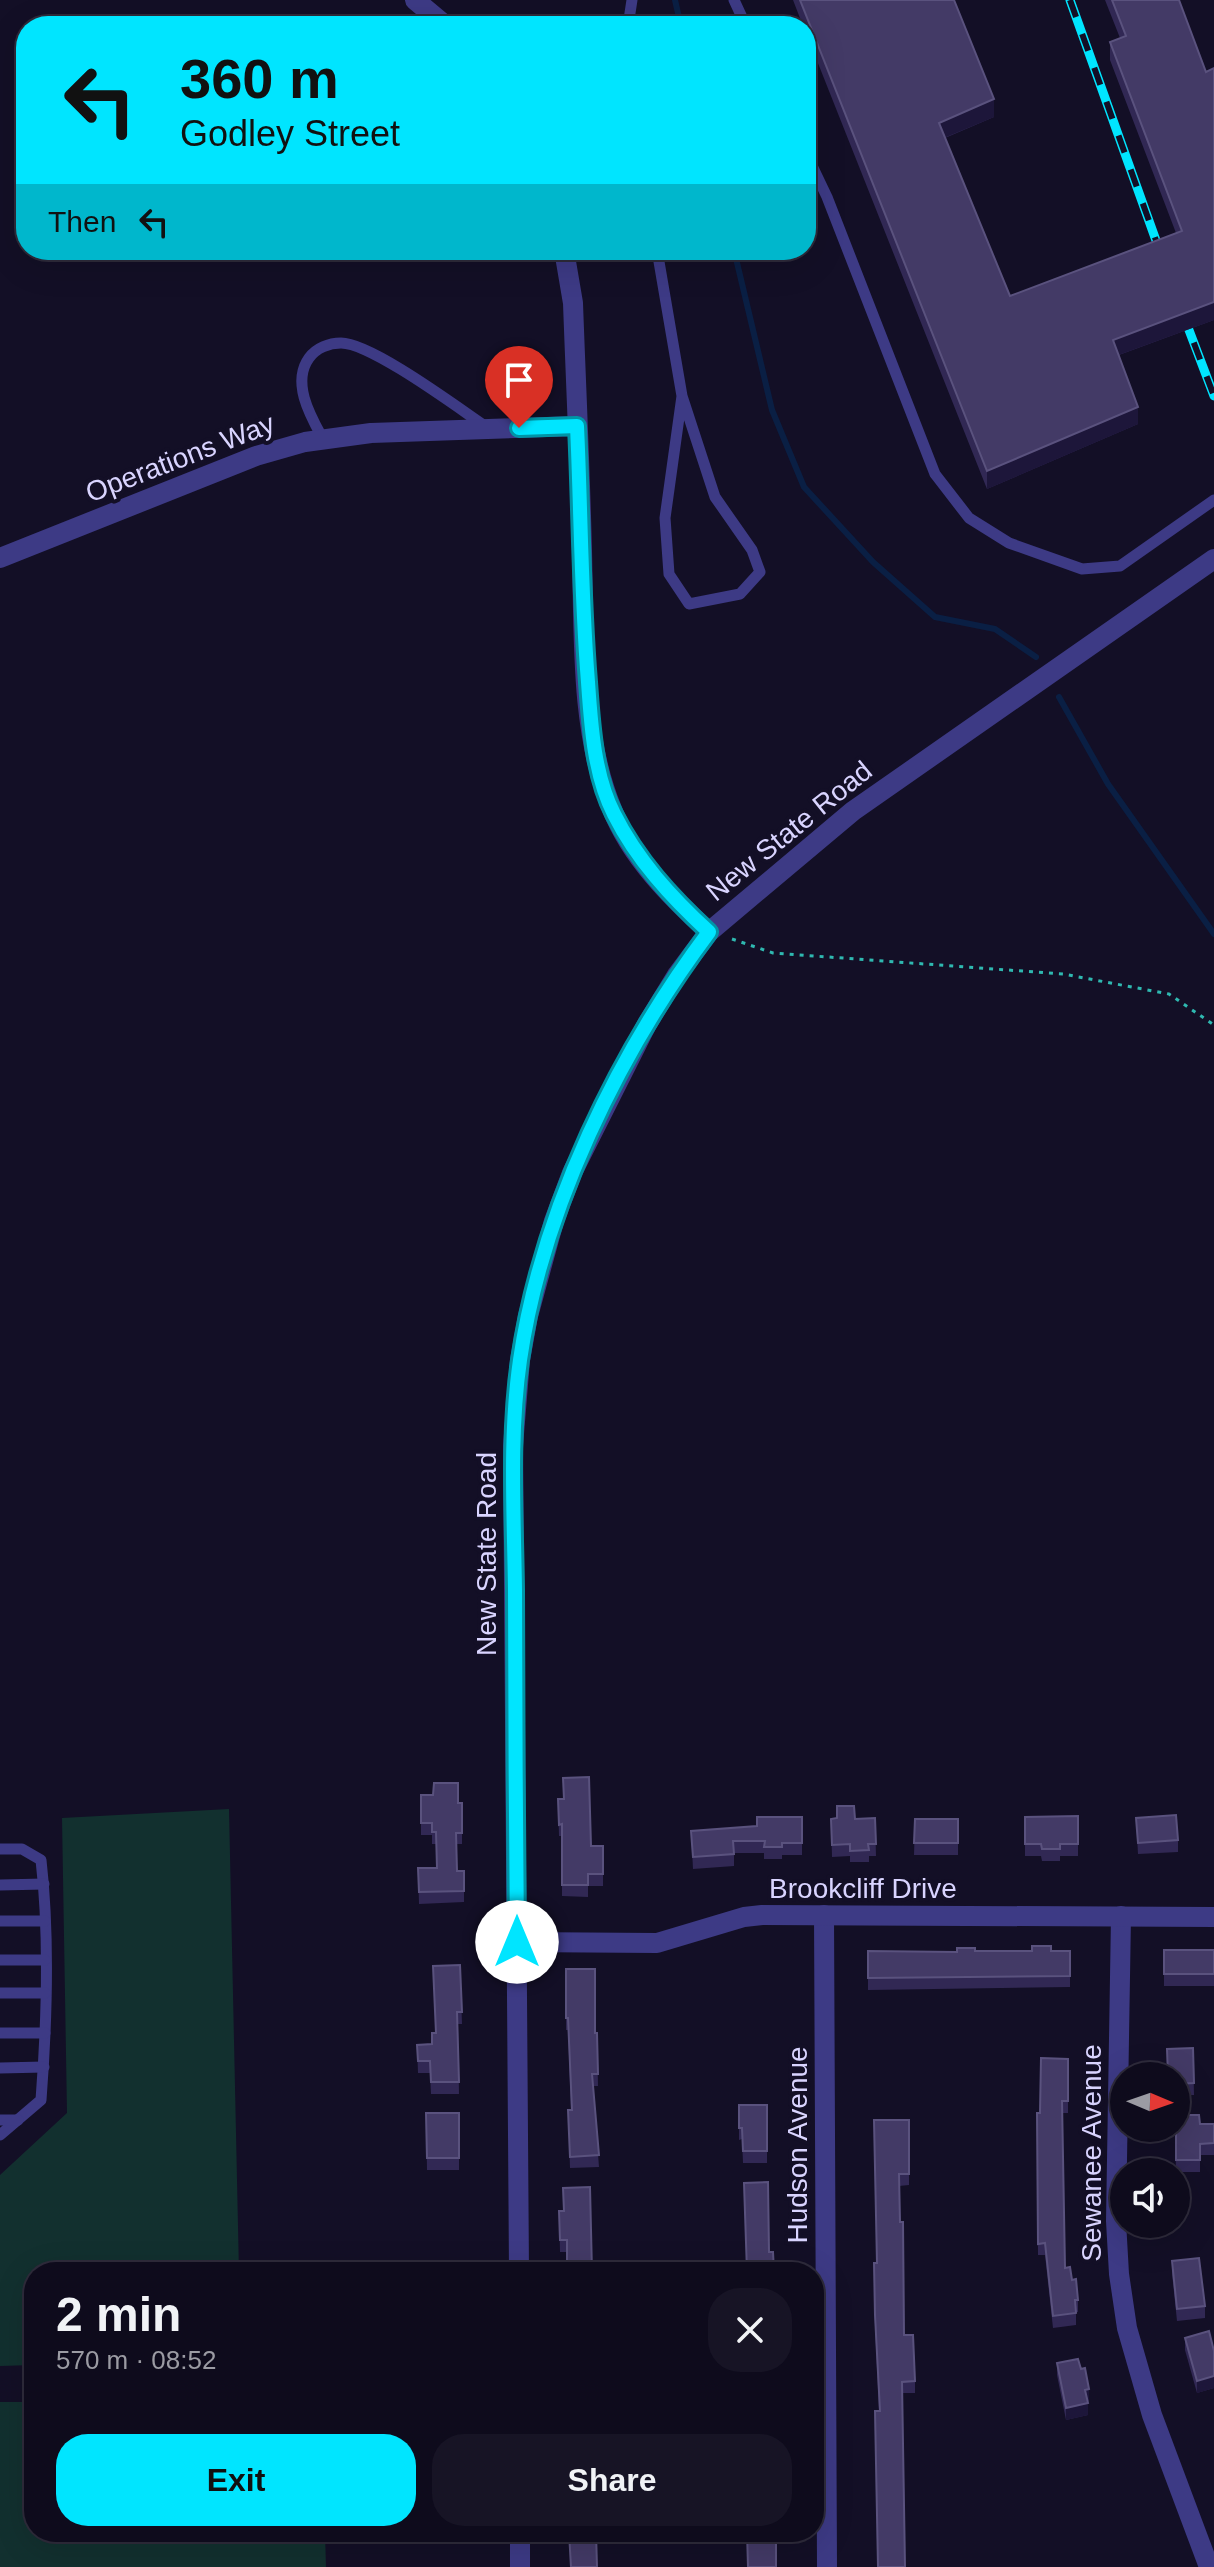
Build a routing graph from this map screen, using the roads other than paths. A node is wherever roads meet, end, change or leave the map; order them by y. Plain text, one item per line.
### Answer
1 (416, 0) edge
2 (434, 16) edge
3 (816, 174) edge
4 (566, 260) edge
5 (659, 260) edge
6 (682, 396) junction
7 (577, 426) junction
8 (489, 429) junction
9 (323, 439) junction
10 (1214, 500) edge
11 (0, 558) edge
12 (1214, 559) edge
13 (709, 932) junction
14 (0, 1849) edge
15 (44, 1884) junction
16 (0, 1885) edge
17 (824, 1915) junction
18 (1121, 1916) junction
19 (1214, 1917) edge
20 (0, 1921) edge
21 (45, 1921) junction
22 (517, 1942) junction
23 (0, 1960) edge
24 (45, 1960) junction
25 (0, 1993) edge
26 (45, 1993) junction
27 (0, 2033) edge
28 (45, 2033) junction
29 (44, 2067) junction
30 (0, 2068) edge
31 (0, 2120) edge
32 (18, 2120) junction
33 (0, 2135) edge
34 (519, 2262) edge
35 (520, 2542) edge
36 (520, 2567) edge
37 (827, 2567) edge
38 (1209, 2567) edge

1 - 2 street
3 - 10 lane
4 - 7 street
5 - 6 lane
6 - 6 lane
7 - 8 street, Operations Way
7 - 13 street
8 - 9 street, Operations Way
8 - 9 lane
9 - 11 street, Operations Way
12 - 13 street, New State Road
13 - 22 street, New State Road
14 - 15 lane
15 - 16 lane
15 - 21 lane
17 - 18 street, Brookcliff Drive
17 - 22 street, Brookcliff Drive
17 - 37 street, Hudson Avenue
18 - 19 street, Brookcliff Drive
18 - 38 street, Sewanee Avenue
20 - 21 lane
21 - 24 lane
22 - 34 street, New State Road
23 - 24 lane
24 - 26 lane
25 - 26 lane
26 - 28 lane
27 - 28 lane
28 - 29 lane
29 - 30 lane
29 - 32 lane
31 - 32 lane
32 - 33 lane
35 - 36 street

